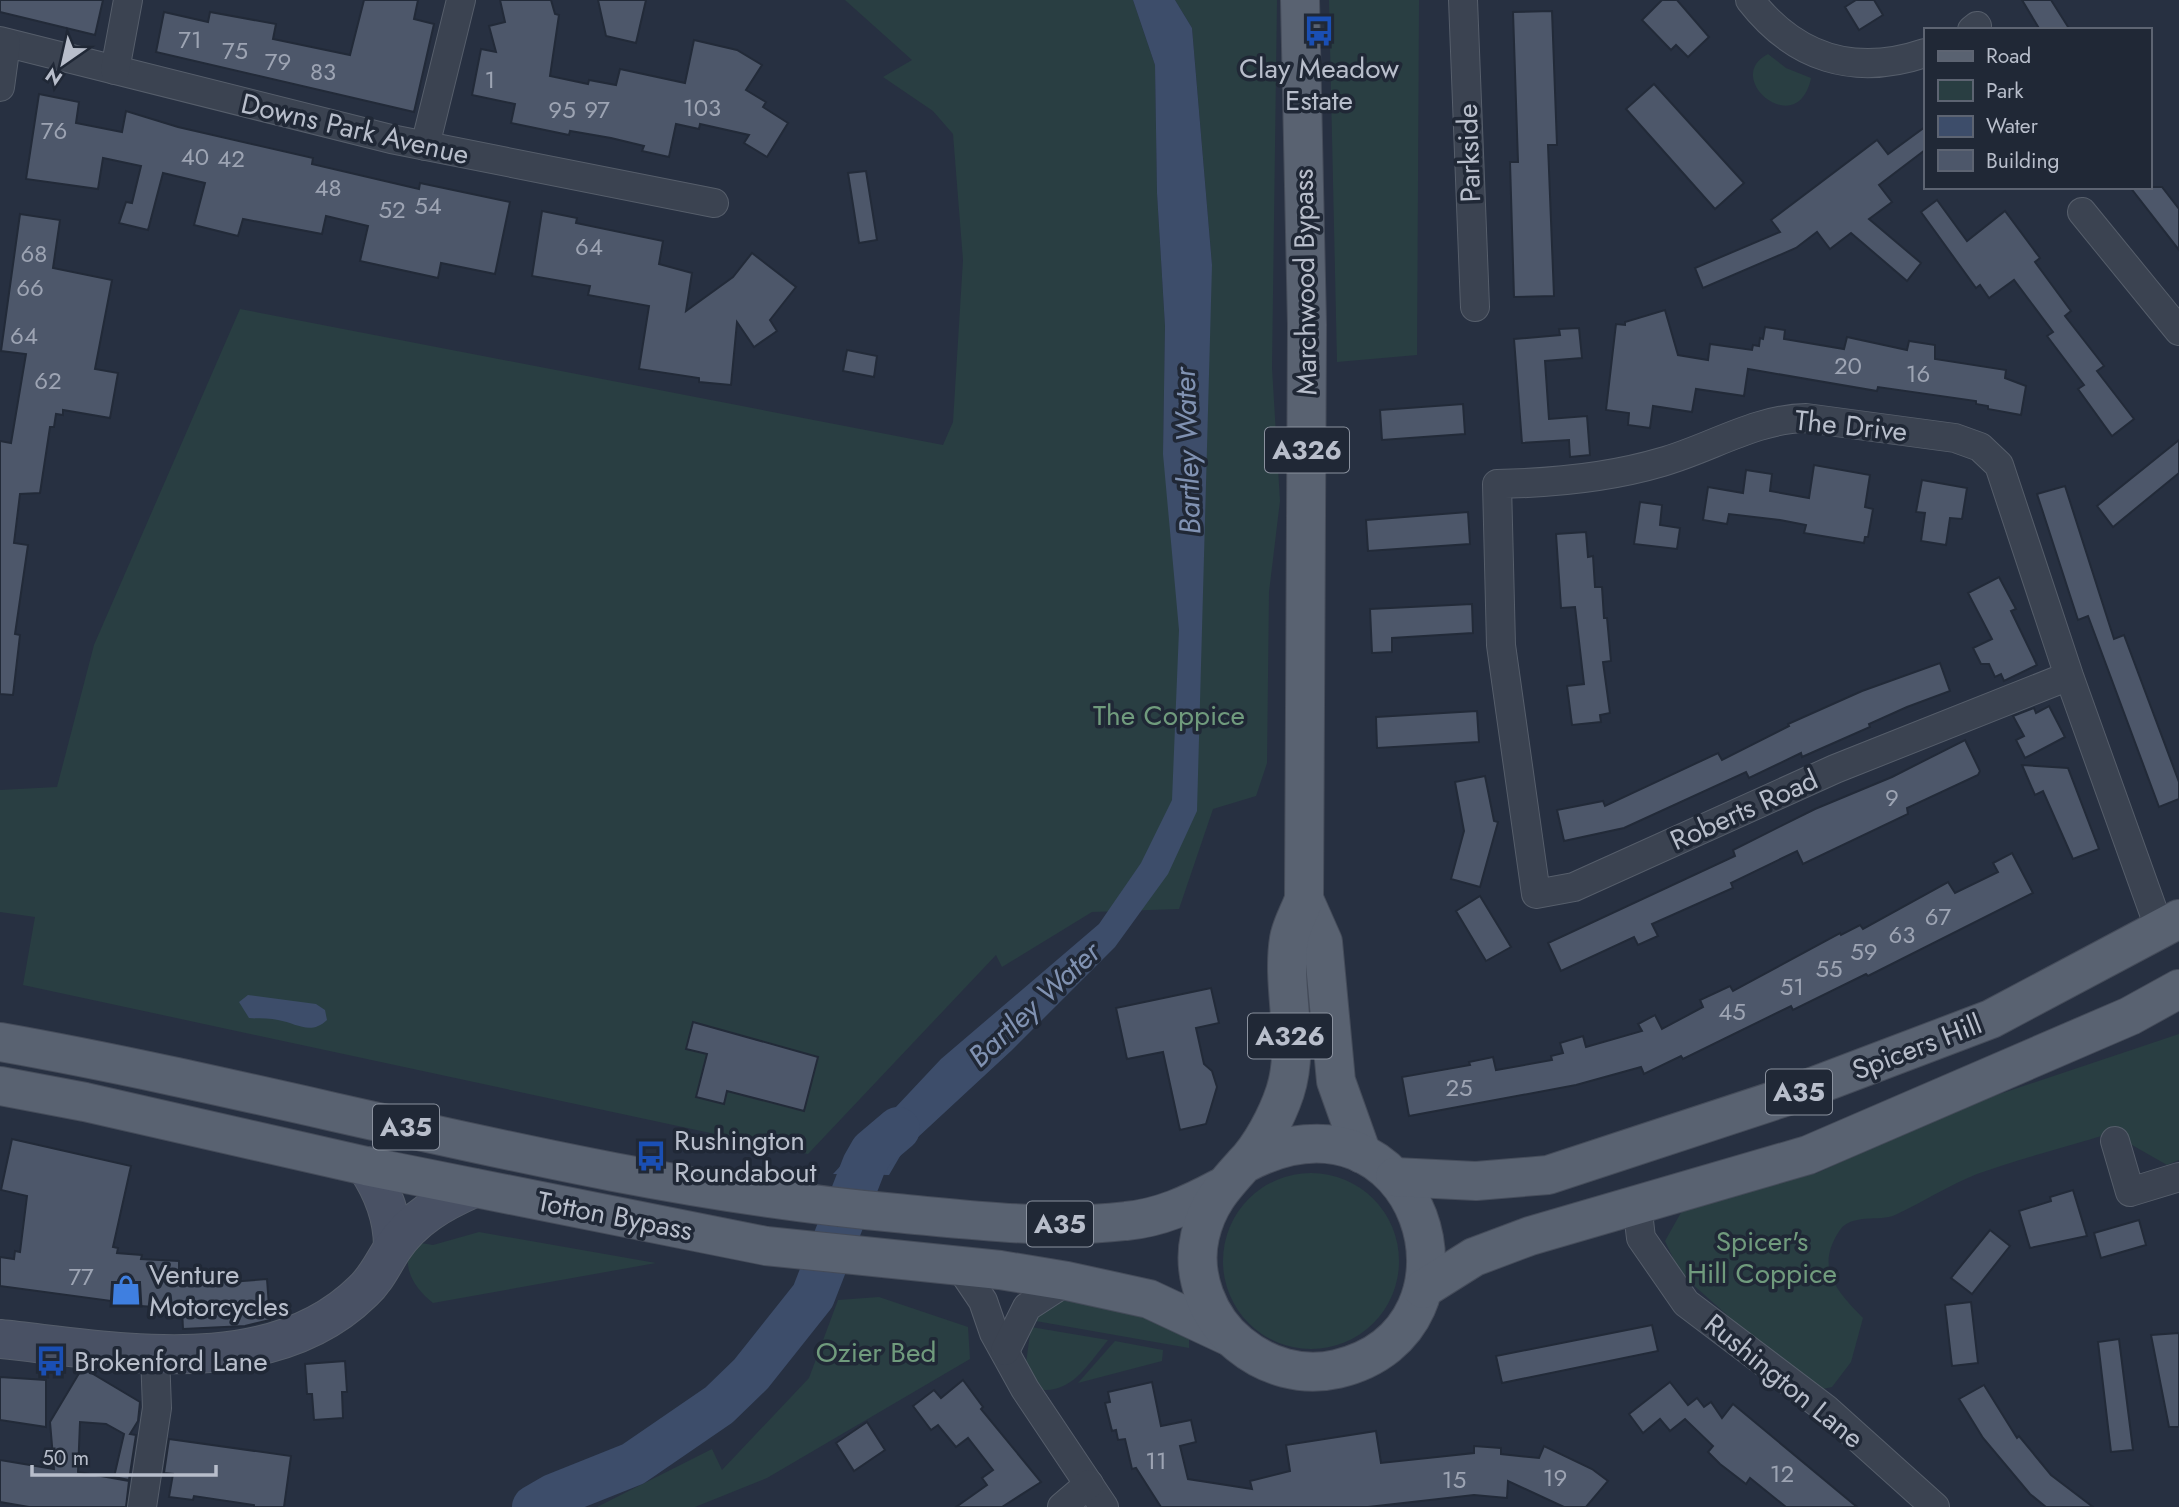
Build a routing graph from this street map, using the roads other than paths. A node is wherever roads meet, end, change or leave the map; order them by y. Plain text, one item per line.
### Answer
1 (128, 0) edge
2 (461, 0) edge
3 (1300, 0) edge
4 (1463, 0) edge
5 (1750, 0) edge
6 (3, 42) edge
7 (1924, 53) edge
8 (115, 70) junction
9 (0, 87) edge
10 (425, 146) junction
11 (714, 203) dead end
12 (2082, 212) dead end
13 (1475, 307) dead end
14 (2179, 331) edge
15 (2069, 676) junction
16 (1517, 768) joint
17 (1304, 899) junction
18 (2170, 924) edge
19 (2179, 989) edge
20 (0, 1042) edge
21 (0, 1086) edge
22 (2115, 1142) dead end
23 (1362, 1154) junction
24 (366, 1166) junction
25 (1232, 1176) junction
26 (1395, 1177) junction
27 (2179, 1177) edge
28 (474, 1188) junction
29 (1637, 1204) junction
30 (393, 1247) junction
31 (960, 1267) junction
32 (1067, 1281) junction
33 (1423, 1289) junction
34 (1228, 1336) junction
35 (0, 1339) edge
36 (1005, 1351) junction
37 (155, 1355) junction
38 (1096, 1496) edge
39 (142, 1507) edge
40 (1062, 1507) edge
41 (1935, 1507) edge

1 - 8 street
2 - 10 street
3 - 17 main road, Marchwood Bypass / A326
4 - 13 street, Parkside
5 - 7 street
6 - 8 street, Downs Park Avenue
6 - 9 street
8 - 10 street, Downs Park Avenue
10 - 11 street, Downs Park Avenue
12 - 14 street
15 - 16 street, Roberts Road
15 - 16 street, The Drive
15 - 18 street, The Drive
17 - 23 main road, Marchwood Bypass / A326
17 - 25 main road, Marchwood Bypass / A326
18 - 26 main road, Spicers Hill / A35
19 - 29 main road, Spicers Hill / A35
20 - 25 main road, Totton Bypass / A35
21 - 24 main road, Totton Bypass / A35
22 - 27 street
23 - 25 main road
23 - 26 main road
24 - 28 main road, Totton Bypass / A35
24 - 30 main road
25 - 34 main road
26 - 33 main road
28 - 30 main road
28 - 31 main road, Totton Bypass / A35
29 - 33 main road, Spicers Hill / A35
29 - 41 street, Rushington Lane
30 - 37 main road
31 - 32 main road, Totton Bypass / A35
31 - 36 street
32 - 34 main road, Totton Bypass / A35
32 - 36 street
33 - 34 main road
35 - 37 main road
36 - 38 street
37 - 39 street
38 - 40 street

